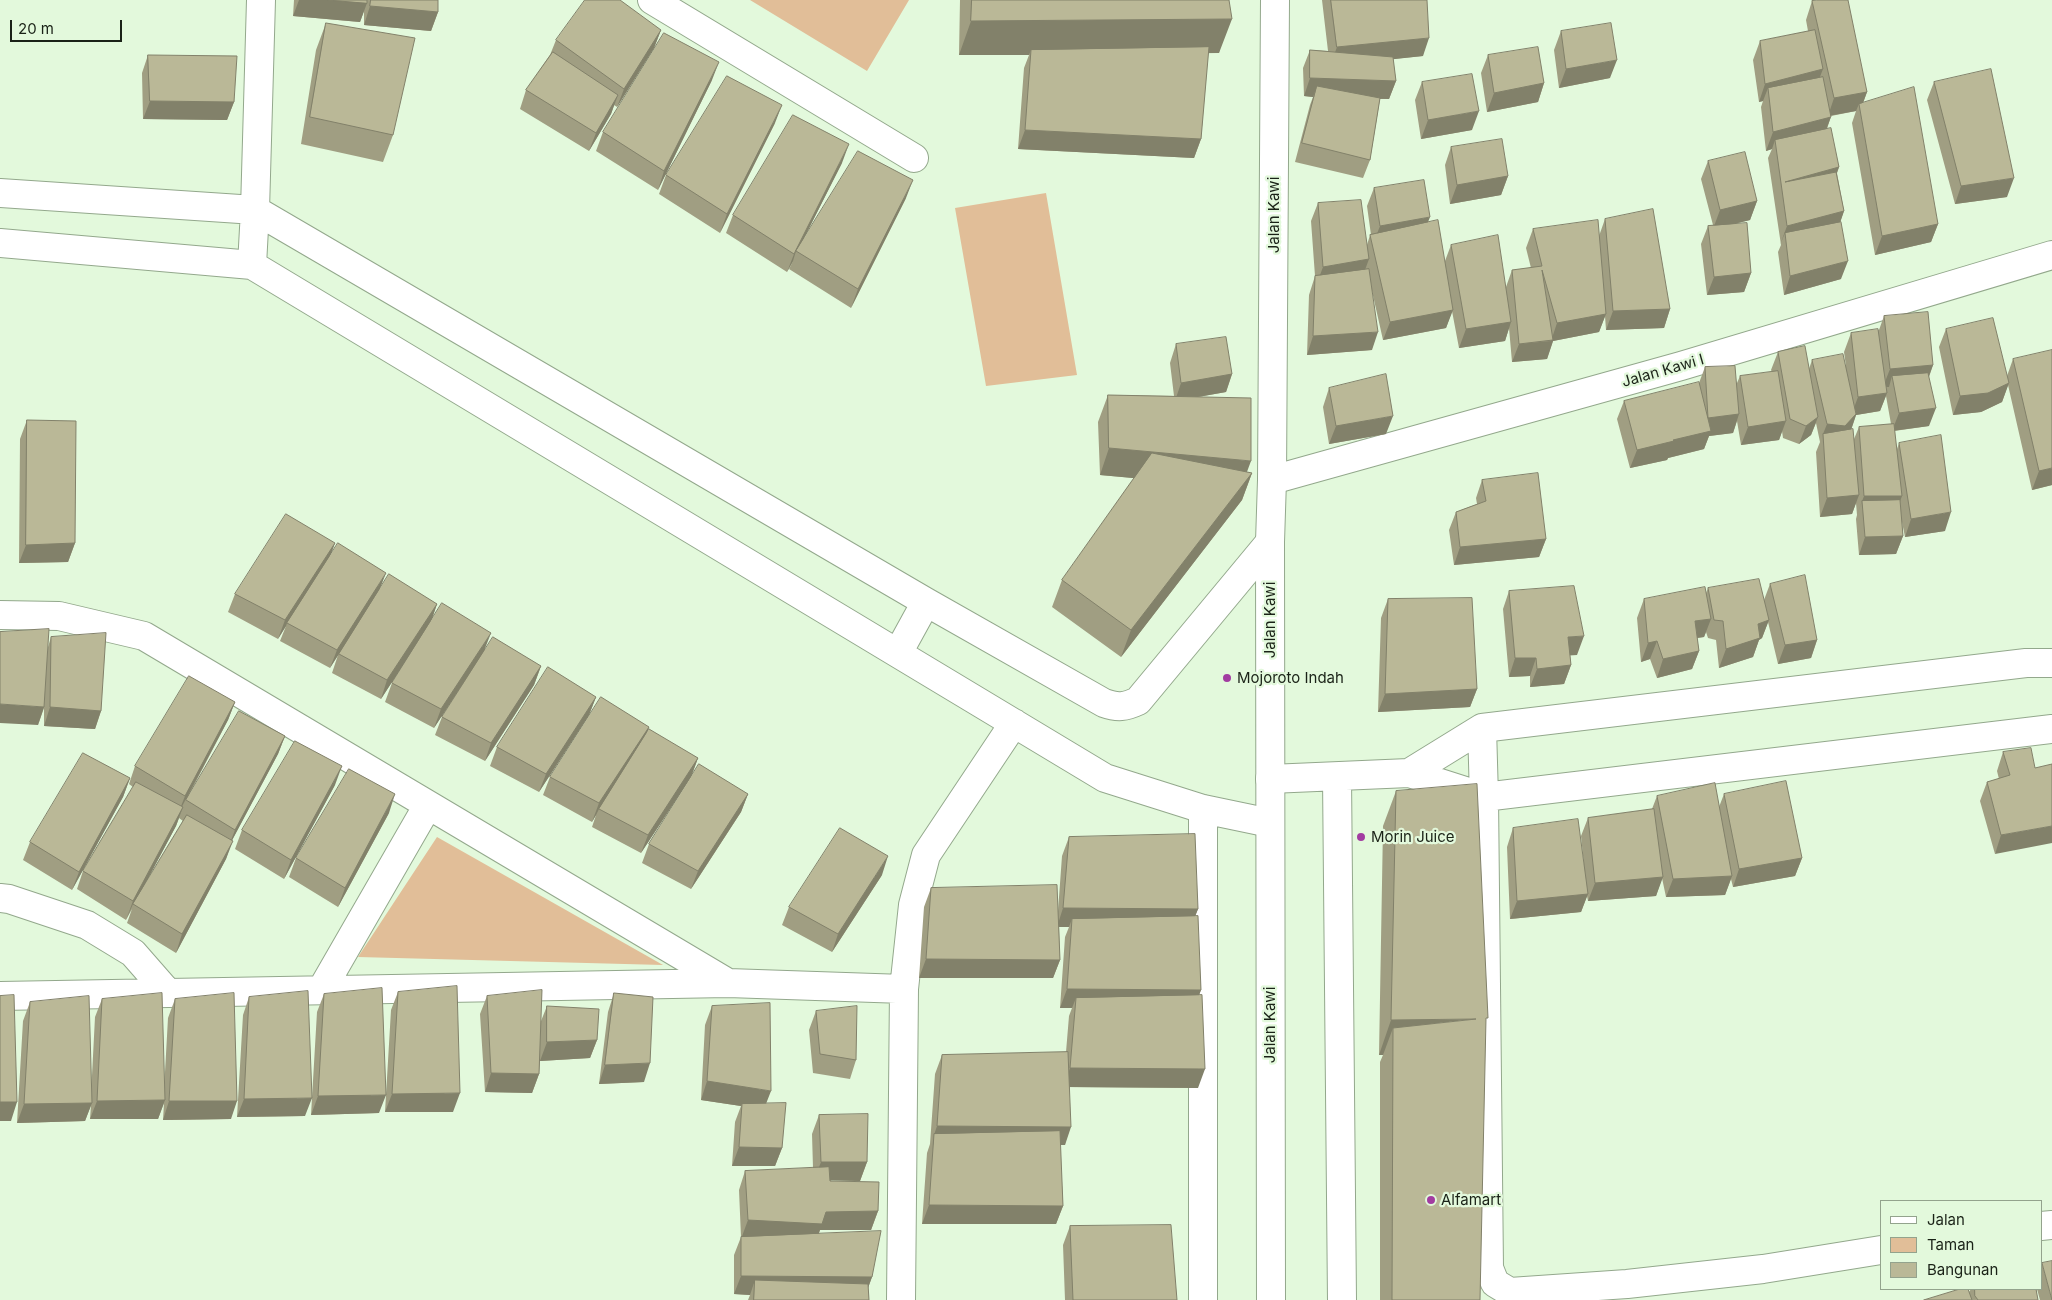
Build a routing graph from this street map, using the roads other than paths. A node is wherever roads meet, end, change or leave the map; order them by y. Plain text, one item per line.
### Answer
1 (260, 0) edge
2 (652, 0) edge
3 (1275, 0) edge
4 (698, 13) edge
5 (914, 158) dead end
6 (0, 193) edge
7 (256, 210) junction
8 (0, 243) edge
9 (2052, 256) edge
10 (252, 265) junction
11 (1272, 480) junction
12 (1270, 542) junction
13 (926, 602) junction
14 (0, 615) edge
15 (898, 653) junction
16 (2052, 664) edge
17 (1014, 723) junction
18 (1482, 728) junction
19 (2052, 729) edge
20 (1409, 773) junction
21 (1337, 777) junction
22 (1270, 779) junction
23 (1484, 797) junction
24 (428, 805) junction
25 (1203, 809) junction
26 (1270, 823) junction
27 (0, 898) edge
28 (728, 983) junction
29 (904, 989) junction
30 (322, 990) junction
31 (168, 993) junction
32 (0, 996) edge
33 (1880, 1250) edge
34 (901, 1300) edge
35 (1203, 1300) edge
36 (1271, 1300) edge
37 (1342, 1300) edge

1 - 7 street
2 - 4 street
3 - 11 street, Jalan Kawi
4 - 5 street
6 - 7 street
7 - 10 street
7 - 13 street
8 - 10 street
9 - 11 street, Jalan Kawi I
10 - 15 street
11 - 12 street, Jalan Kawi
12 - 13 street
12 - 22 street, Jalan Kawi
13 - 15 street
14 - 24 street
15 - 17 street
16 - 18 street
17 - 25 street
17 - 29 street
18 - 20 street
18 - 23 street
19 - 23 street
20 - 21 street
20 - 23 street
21 - 22 street
21 - 37 street
22 - 26 street, Jalan Kawi
23 - 33 street
24 - 28 street
24 - 30 street
25 - 26 street
25 - 35 street
26 - 36 street, Jalan Kawi
27 - 31 street
28 - 29 street
28 - 30 street
29 - 34 street
30 - 31 street
31 - 32 street

